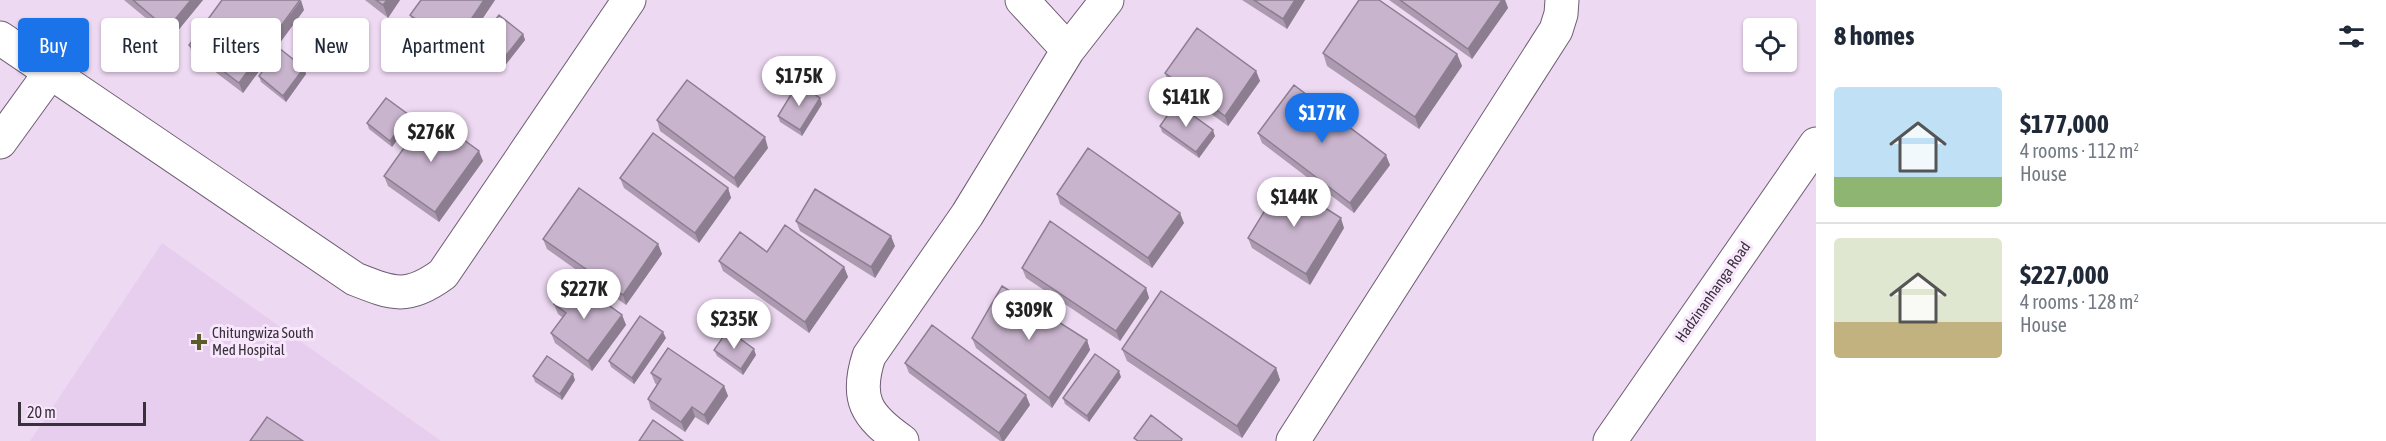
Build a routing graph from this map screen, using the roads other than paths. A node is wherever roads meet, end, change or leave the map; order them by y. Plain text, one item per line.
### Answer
1 (629, 0) edge
2 (1022, 0) edge
3 (1107, 0) edge
4 (1562, 0) edge
5 (0, 38) edge
6 (18, 50) edge
7 (1068, 50) junction
8 (50, 72) joint
9 (0, 142) edge
10 (1816, 144) edge
11 (902, 441) edge
12 (1293, 441) edge
13 (1610, 441) edge

1 - 8 street
2 - 7 street
3 - 7 street
4 - 12 street
5 - 6 street
7 - 11 street
8 - 9 street
10 - 13 street, Hadzinanhanga Road

